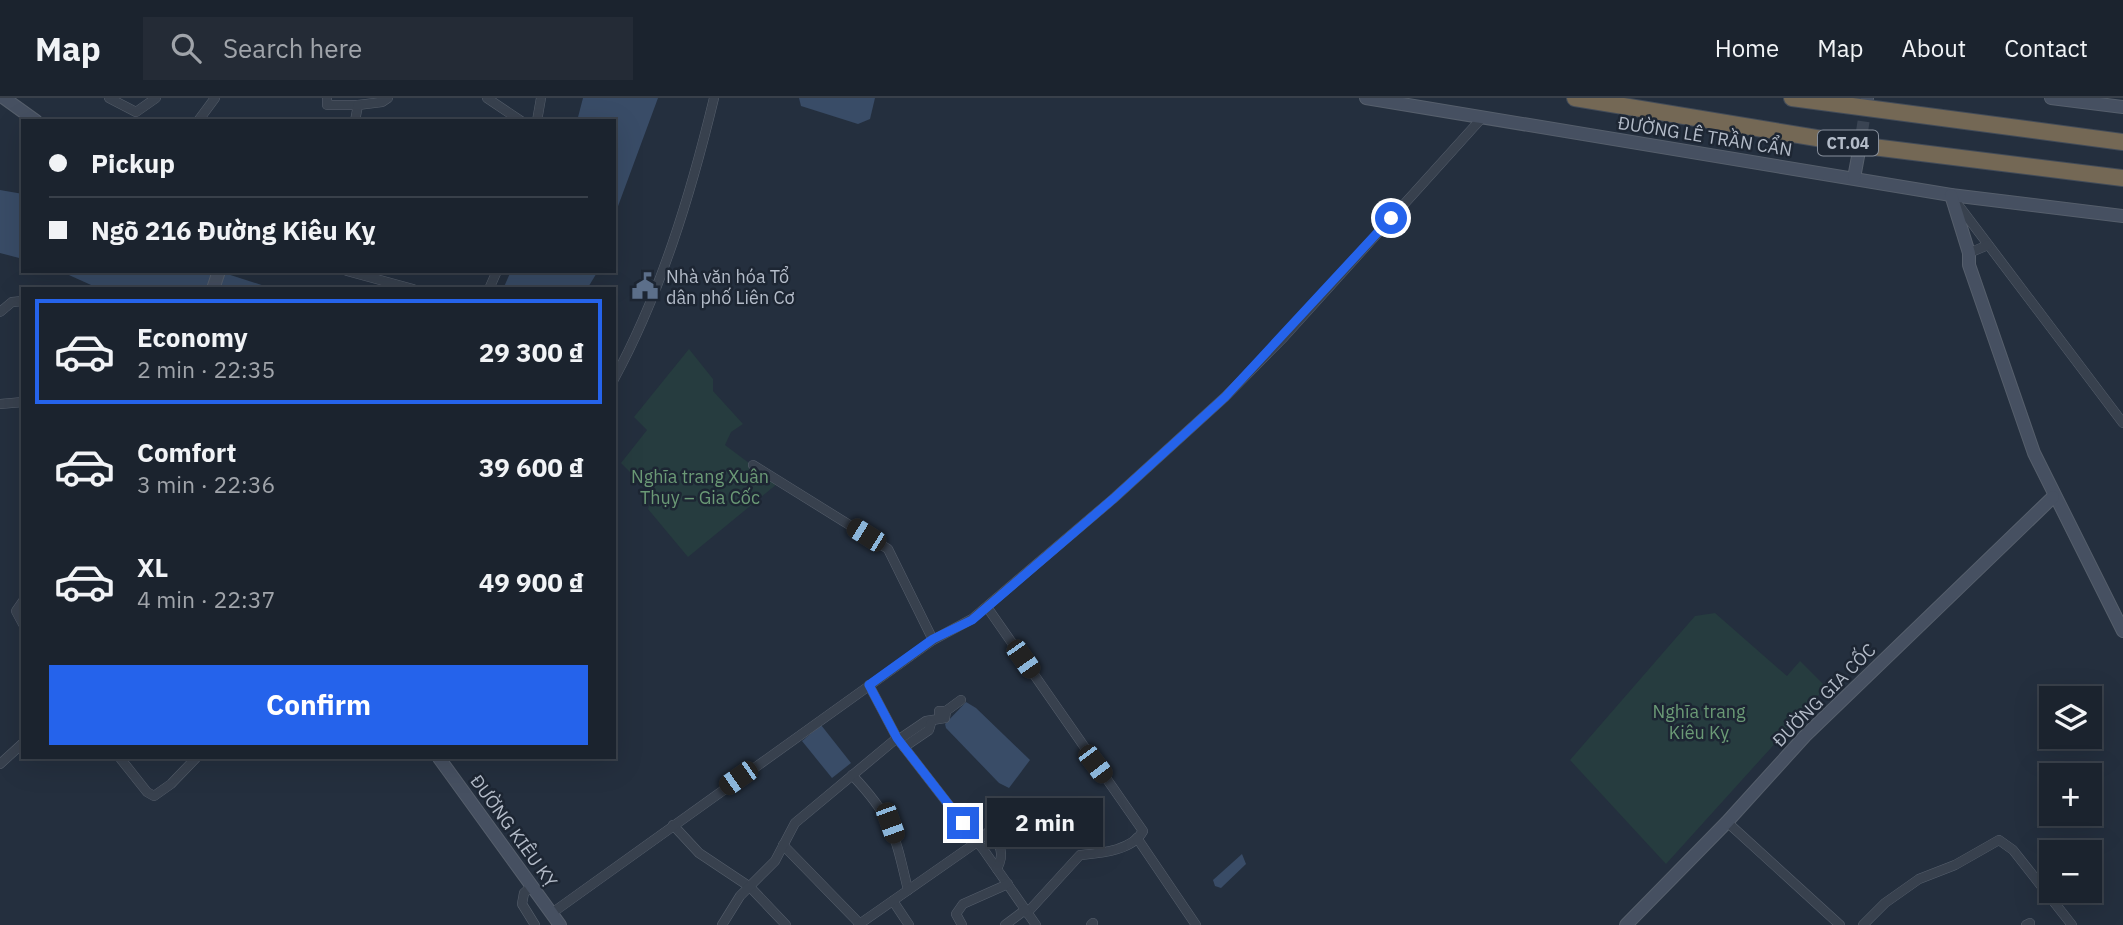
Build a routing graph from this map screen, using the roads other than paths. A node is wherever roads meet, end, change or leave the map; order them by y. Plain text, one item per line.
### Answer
1 (4, 98) edge
2 (109, 98) edge
3 (156, 98) edge
4 (215, 98) edge
5 (327, 98) edge
6 (388, 98) edge
7 (487, 98) edge
8 (541, 98) edge
9 (714, 98) edge
10 (1366, 98) edge
11 (1575, 98) edge
12 (1792, 98) edge
13 (1818, 98) edge
14 (2051, 98) edge
15 (358, 105) junction
16 (2123, 107) edge
17 (33, 119) edge
18 (199, 119) edge
19 (355, 119) edge
20 (518, 119) edge
21 (537, 119) edge
22 (1481, 119) junction
23 (2123, 134) edge
24 (2123, 142) edge
25 (1859, 151) tunnel mouth
26 (1854, 178) junction
27 (2123, 178) edge
28 (1951, 195) junction
29 (2123, 216) edge
30 (1988, 245) junction
31 (1969, 253) junction
32 (354, 273) edge
33 (406, 287) edge
34 (21, 301) edge
35 (0, 312) edge
36 (616, 375) edge
37 (21, 402) edge
38 (0, 404) edge
39 (2123, 424) edge
40 (753, 465) dead end
41 (2053, 496) junction
42 (21, 604) edge
43 (987, 607) junction
44 (20, 625) edge
45 (2123, 631) edge
46 (933, 639) junction
47 (869, 685) junction
48 (961, 700) dead end
49 (900, 742) junction
50 (21, 745) edge
51 (121, 759) edge
52 (195, 759) edge
53 (440, 759) edge
54 (0, 764) edge
55 (852, 775) junction
56 (1014, 809) dead end
57 (1727, 822) junction
58 (673, 825) junction
59 (988, 833) junction
60 (1137, 838) junction
61 (977, 842) junction
62 (783, 845) junction
63 (997, 869) junction
64 (1008, 884) junction
65 (532, 886) junction
66 (750, 887) junction
67 (908, 890) junction
68 (893, 901) junction
69 (1026, 912) junction
70 (552, 913) junction
71 (859, 924) edge
72 (535, 925) edge
73 (560, 925) edge
74 (722, 925) edge
75 (786, 925) edge
76 (909, 925) edge
77 (962, 925) edge
78 (1005, 925) edge
79 (1035, 925) edge
80 (1196, 925) edge
81 (1626, 925) edge
82 (1840, 925) edge
83 (1863, 925) edge
84 (2072, 925) edge

1 - 17 main road
2 - 3 street
4 - 18 street
5 - 15 street
6 - 15 street
7 - 20 street
8 - 21 street
9 - 36 street
10 - 22 main road, ĐƯỜNG LÊ TRẦN CẨN
11 - 27 highway, CT.04
12 - 24 highway, CT.04
13 - 23 highway
14 - 16 main road
15 - 19 street
22 - 26 main road, ĐƯỜNG LÊ TRẦN CẨN
22 - 43 street
25 - 26 main road
26 - 28 main road, ĐƯỜNG LÊ TRẦN CẨN
28 - 29 main road, ĐƯỜNG LÊ TRẦN CẨN
28 - 30 street
28 - 31 main road
30 - 31 street
30 - 39 street
31 - 41 main road
32 - 33 street
34 - 35 street
37 - 38 street
40 - 46 street
41 - 45 main road
41 - 57 main road, ĐƯỜNG GIA CỐC
42 - 44 street
43 - 46 street
43 - 60 street
46 - 47 street
47 - 49 street
47 - 58 street
48 - 49 street
49 - 55 street
49 - 61 street
50 - 54 street
51 - 52 street
53 - 65 main road, ĐƯỜNG KIÊU KỴ
55 - 62 street
55 - 67 street
56 - 59 street
57 - 81 main road, ĐƯỜNG GIA CỐC
57 - 82 street
58 - 66 street
58 - 70 street
59 - 61 street
59 - 63 street
60 - 69 street
60 - 80 street
61 - 63 street
61 - 67 street
62 - 66 street
62 - 71 street
63 - 64 street
64 - 69 street
64 - 77 street
65 - 70 main road, ĐƯỜNG KIÊU KỴ
65 - 72 street
66 - 74 street
66 - 75 street
67 - 68 street
68 - 71 street
68 - 76 street
69 - 78 street
69 - 79 street
70 - 73 main road, ĐƯỜNG KIÊU KỴ
83 - 84 street

